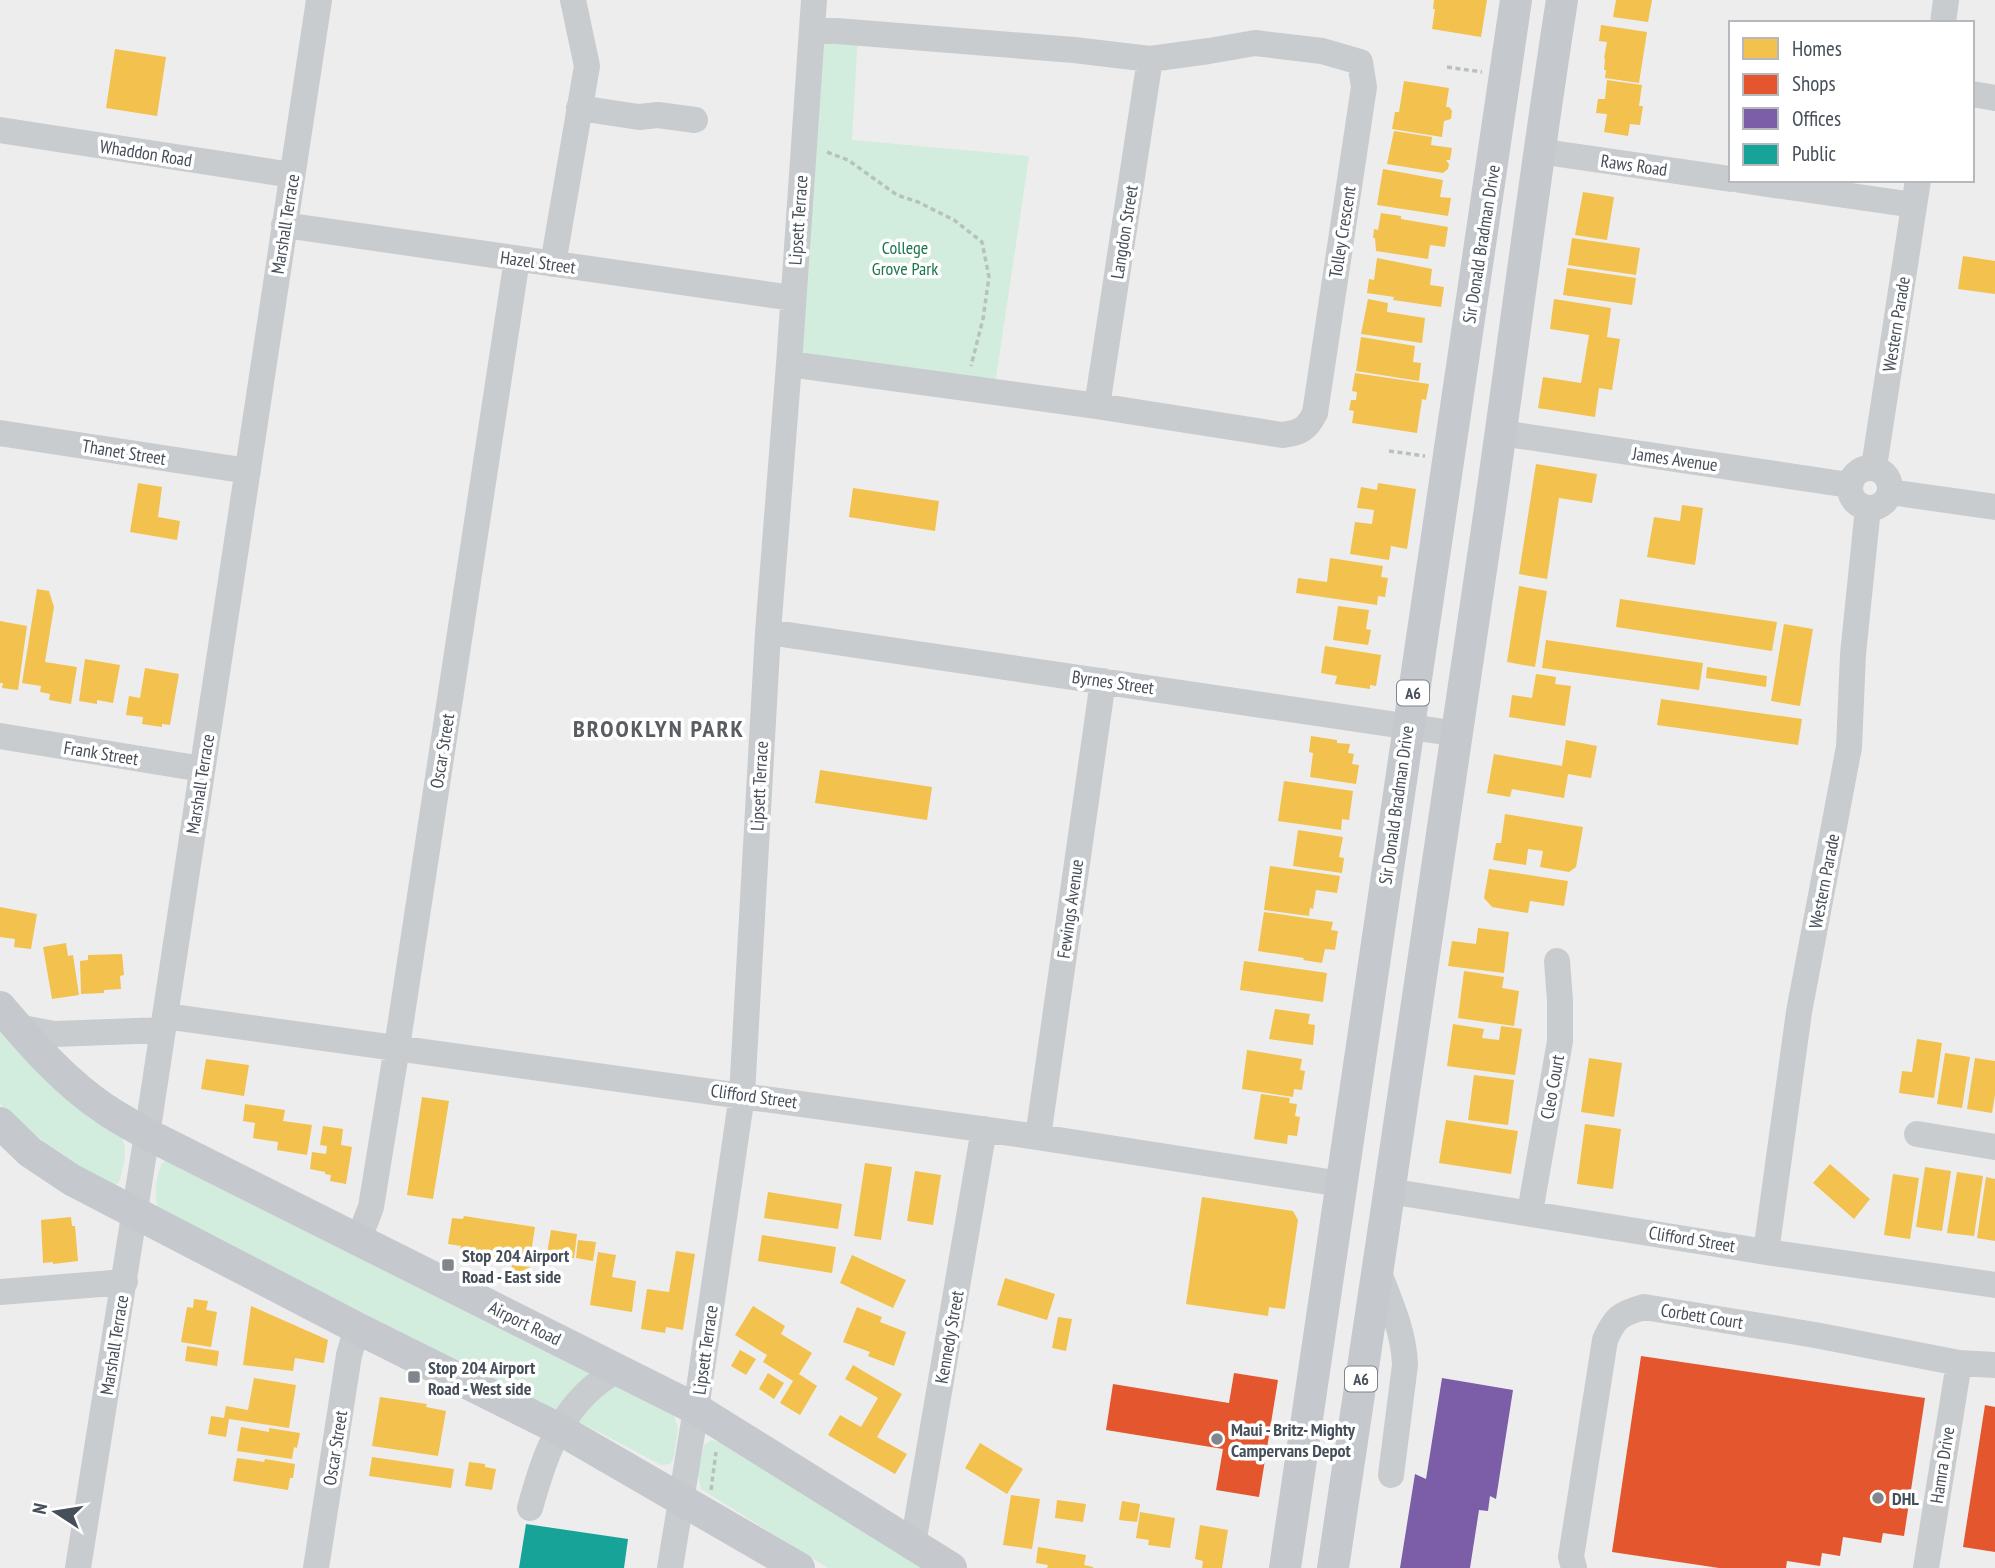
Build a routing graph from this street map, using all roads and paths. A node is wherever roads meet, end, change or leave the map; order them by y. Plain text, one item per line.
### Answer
1 (319, 0) edge
2 (573, 0) edge
3 (814, 0) edge
4 (1516, 0) edge
5 (1562, 0) edge
6 (1946, 0) edge
7 (1942, 21) edge
8 (812, 29) junction
9 (1150, 59) junction
10 (1447, 67) dead end
11 (1505, 76) junction
12 (1974, 94) edge
13 (1995, 98) edge
14 (579, 108) junction
15 (695, 120) dead end
16 (0, 130) edge
17 (803, 148) junction
18 (1538, 151) junction
19 (292, 175) junction
20 (1729, 179) edge
21 (1767, 182) edge
22 (1916, 193) edge
23 (284, 225) junction
24 (517, 259) junction
25 (553, 264) junction
26 (1521, 279) junction
27 (792, 298) junction
28 (1471, 307) junction
29 (789, 364) junction
30 (963, 387) junction
31 (1097, 406) junction
32 (0, 433) edge
33 (1501, 433) junction
34 (1389, 451) dead end
35 (1427, 457) dead end
36 (1874, 467) junction
37 (248, 471) junction
38 (1850, 485) junction
39 (1890, 492) junction
40 (1995, 507) edge
41 (1868, 508) junction
42 (768, 632) junction
43 (1103, 681) junction
44 (1408, 726) junction
45 (1458, 734) junction
46 (0, 736) edge
47 (202, 769) junction
48 (1557, 961) dead end
49 (8, 1017) edge
50 (164, 1023) junction
51 (397, 1047) junction
52 (742, 1095) junction
53 (0, 1123) edge
54 (984, 1129) junction
55 (147, 1134) junction
56 (1917, 1134) dead end
57 (1038, 1137) junction
58 (1995, 1147) edge
59 (1341, 1184) junction
60 (1389, 1191) junction
61 (1530, 1212) junction
62 (135, 1214) junction
63 (358, 1241) junction
64 (1766, 1252) junction
65 (1377, 1268) junction
66 (124, 1282) junction
67 (1995, 1285) edge
68 (0, 1292) edge
69 (357, 1328) junction
70 (1367, 1341) junction
71 (1403, 1341) junction
72 (1959, 1363) junction
73 (1995, 1364) edge
74 (619, 1369) junction
75 (696, 1409) junction
76 (559, 1429) junction
77 (718, 1443) dead end
78 (1391, 1475) dead end
79 (695, 1495) junction
80 (530, 1508) dead end
81 (913, 1544) junction
82 (78, 1568) edge
83 (316, 1568) edge
84 (670, 1568) edge
85 (799, 1568) edge
86 (951, 1568) edge
87 (1285, 1568) edge
88 (1333, 1568) edge
89 (1574, 1568) edge
90 (1926, 1568) edge

1 - 19 street, Marshall Terrace
2 - 14 street
3 - 8 street, Lipsett Terrace
4 - 11 main road, Sir Donald Bradman Drive / A6
5 - 18 main road, A6
6 - 7 street
8 - 9 street, Tolley Crescent
8 - 17 street, Lipsett Terrace
9 - 31 street, Langdon Street
9 - 31 street, Tolley Crescent
10 - 11 path
11 - 28 main road, Sir Donald Bradman Drive / A6
12 - 13 street
14 - 15 street
14 - 25 street
16 - 19 street, Whaddon Road
17 - 27 street, Lipsett Terrace
17 - 30 path
18 - 20 street, Raws Road
18 - 26 main road, A6
19 - 23 street, Marshall Terrace
21 - 22 street
22 - 36 street, Western Parade
23 - 24 street, Hazel Street
23 - 37 street, Marshall Terrace
24 - 25 street, Hazel Street
24 - 51 street, Oscar Street
25 - 27 street, Hazel Street
26 - 28 main road
26 - 33 main road, A6
27 - 29 street, Lipsett Terrace
28 - 44 main road, Sir Donald Bradman Drive / A6
29 - 30 street, Tolley Crescent
29 - 42 street, Lipsett Terrace
30 - 31 street, Tolley Crescent
32 - 37 street, Thanet Street
33 - 38 street, James Avenue
33 - 45 main road, A6
34 - 35 path
36 - 38 street
36 - 39 street
37 - 47 street, Marshall Terrace
38 - 41 street
39 - 40 street
39 - 41 street
41 - 64 street, Western Parade
42 - 43 street, Byrnes Street
42 - 52 street, Lipsett Terrace
43 - 44 street, Byrnes Street
43 - 57 street, Fewings Avenue
44 - 45 street, Byrnes Street
44 - 59 main road, Sir Donald Bradman Drive / A6
45 - 60 main road, A6
46 - 47 street, Frank Street
47 - 50 street, Marshall Terrace
48 - 61 street, Cleo Court
49 - 50 street, Clifford Street
49 - 55 main road, Airport Road
50 - 51 street, Clifford Street
50 - 55 street, Marshall Terrace
51 - 52 street, Clifford Street
51 - 63 street, Oscar Street
52 - 54 street, Clifford Street
52 - 75 street, Lipsett Terrace
53 - 62 main road
54 - 57 street, Clifford Street
54 - 81 street, Kennedy Street
55 - 62 street, Marshall Terrace
55 - 63 main road, Airport Road
56 - 58 street
57 - 59 street, Clifford Street
59 - 87 main road, Sir Donald Bradman Drive / A6
60 - 61 street, Clifford Street
60 - 65 main road, A6
61 - 64 street, Clifford Street
62 - 66 street, Marshall Terrace
62 - 69 main road
63 - 74 main road, Airport Road
64 - 67 street, Clifford Street
65 - 70 main road, A6
65 - 71 street
66 - 68 street
66 - 82 street, Marshall Terrace
69 - 76 main road
69 - 83 street, Oscar Street
70 - 71 street
70 - 88 main road, A6
71 - 78 street
72 - 73 street, Corbett Court
72 - 89 street, Corbett Court
72 - 90 street, Hamra Drive
74 - 75 main road, Airport Road
74 - 76 street
75 - 79 street, Lipsett Terrace
75 - 81 main road, Airport Road
76 - 79 main road
76 - 80 street
77 - 79 path
79 - 84 street, Lipsett Terrace
79 - 85 main road
81 - 86 main road, Airport Road

